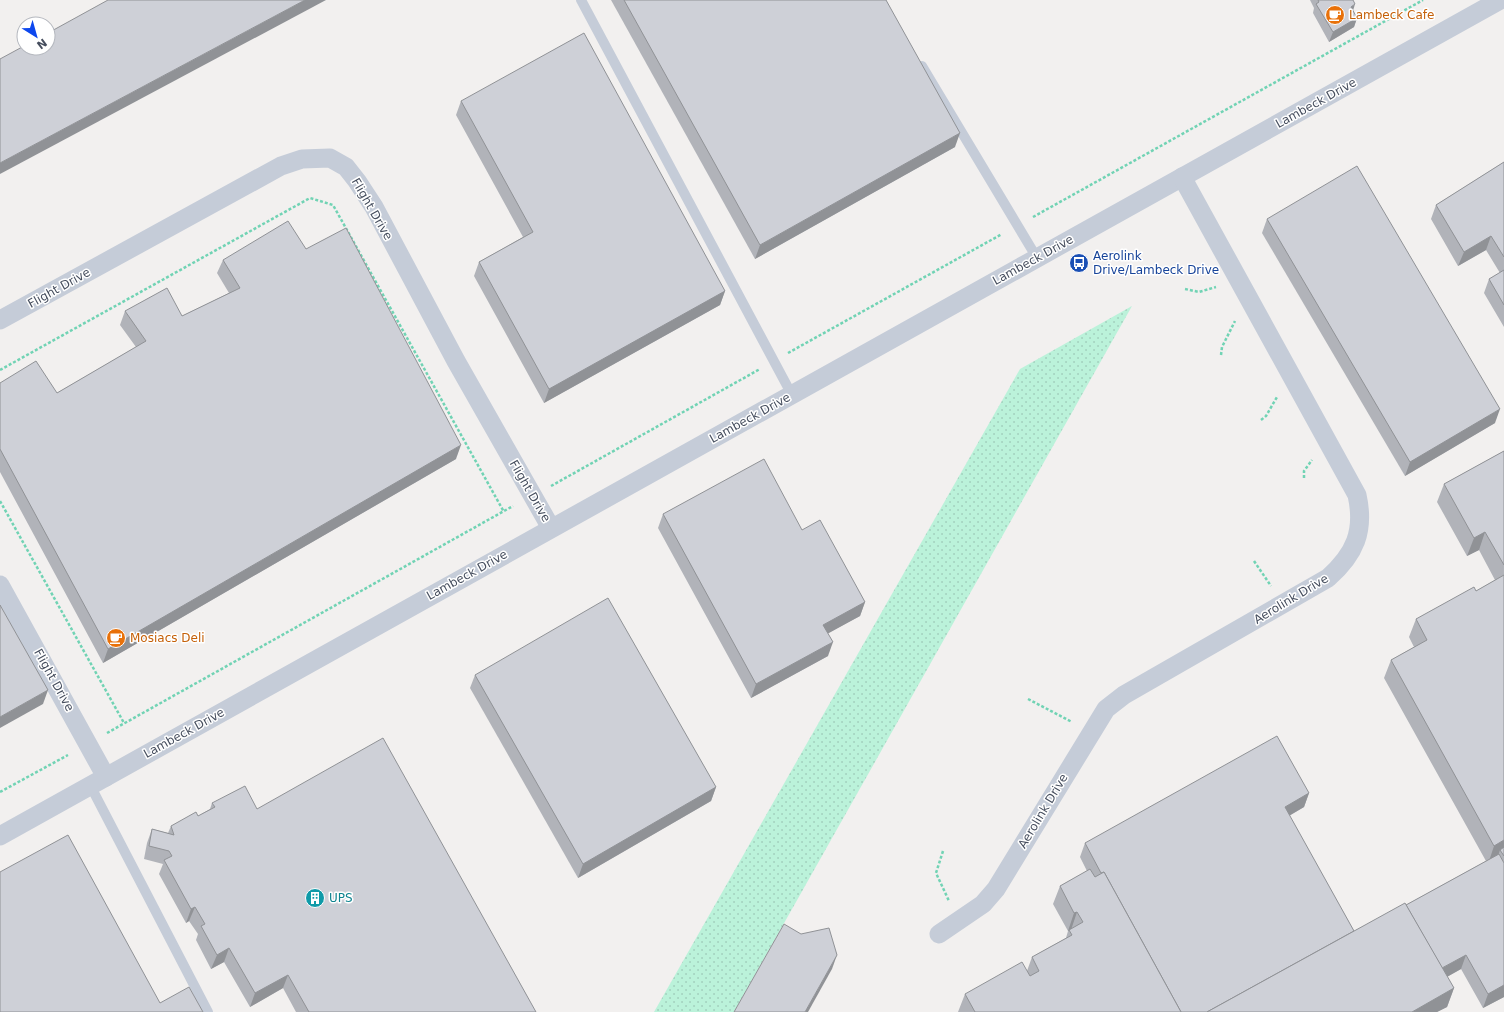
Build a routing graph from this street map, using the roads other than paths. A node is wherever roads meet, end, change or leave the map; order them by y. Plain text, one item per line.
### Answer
1 (581, 0) edge
2 (1500, 0) edge
3 (915, 55) edge
4 (1182, 177) junction
5 (1037, 258) junction
6 (0, 320) edge
7 (792, 395) junction
8 (551, 528) junction
9 (0, 585) edge
10 (98, 781) junction
11 (0, 836) edge
12 (939, 934) dead end
13 (208, 1012) edge

1 - 7 lane
2 - 4 street, Lambeck Drive
3 - 5 lane
4 - 5 street, Lambeck Drive
4 - 12 street, Aerolink Drive
5 - 7 street, Lambeck Drive
6 - 8 street, Flight Drive
7 - 8 street, Lambeck Drive
8 - 10 street, Lambeck Drive
9 - 10 street, Flight Drive
10 - 11 street, Lambeck Drive
10 - 13 lane

